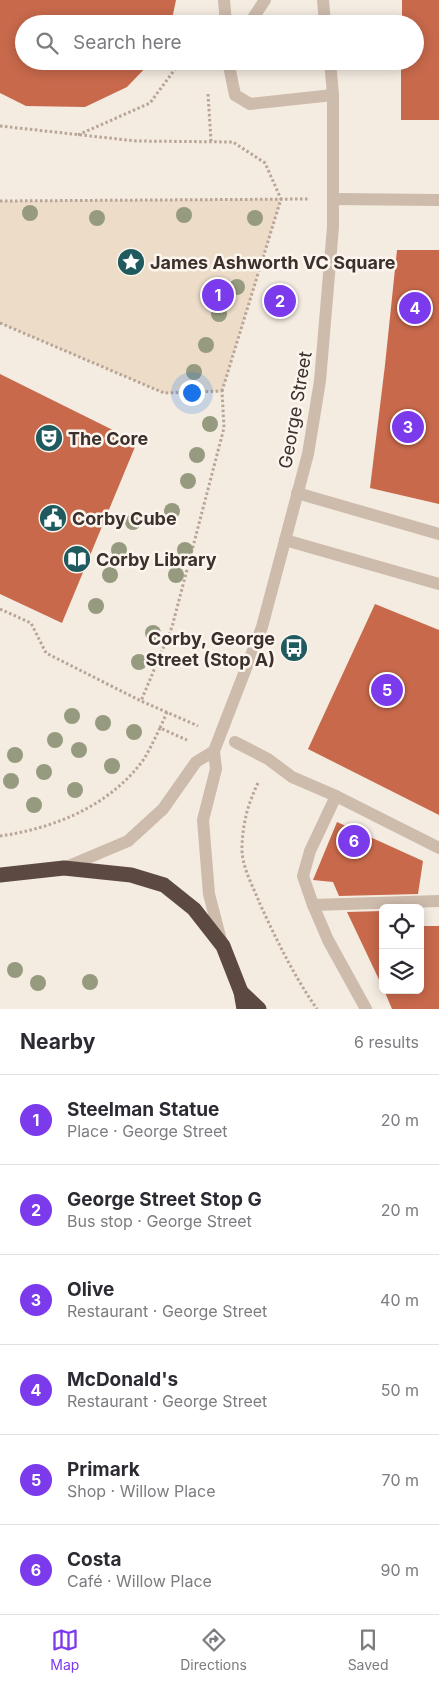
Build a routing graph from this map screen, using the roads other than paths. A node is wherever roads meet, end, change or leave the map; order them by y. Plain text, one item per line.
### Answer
1 (224, 0) edge
2 (265, 0) edge
3 (323, 0) edge
4 (225, 15) edge
5 (255, 15) edge
6 (325, 15) edge
7 (230, 70) edge
8 (331, 70) edge
9 (333, 95) junction
10 (333, 199) junction
11 (439, 200) edge
12 (297, 493) junction
13 (439, 534) edge
14 (285, 540) junction
15 (439, 584) edge
16 (235, 742) dead end
17 (214, 751) junction
18 (336, 796) junction
19 (439, 848) edge
20 (64, 868) junction
21 (0, 875) edge
22 (439, 901) edge
23 (312, 904) junction
24 (223, 946) junction
25 (241, 992) junction
26 (244, 1009) edge
27 (259, 1009) edge
28 (366, 1009) edge

1 - 4 street
2 - 5 street
3 - 6 street
7 - 9 street
8 - 9 street, George Street
9 - 10 street, George Street
10 - 11 street
10 - 12 street, George Street
12 - 13 street
12 - 14 street, George Street
14 - 15 street
14 - 17 street, George Street
16 - 18 street
17 - 20 street
17 - 24 street, George Street
18 - 19 street
18 - 23 street
20 - 21 highway
20 - 24 highway
22 - 23 street
23 - 28 street
24 - 25 highway
25 - 26 highway
25 - 27 highway

